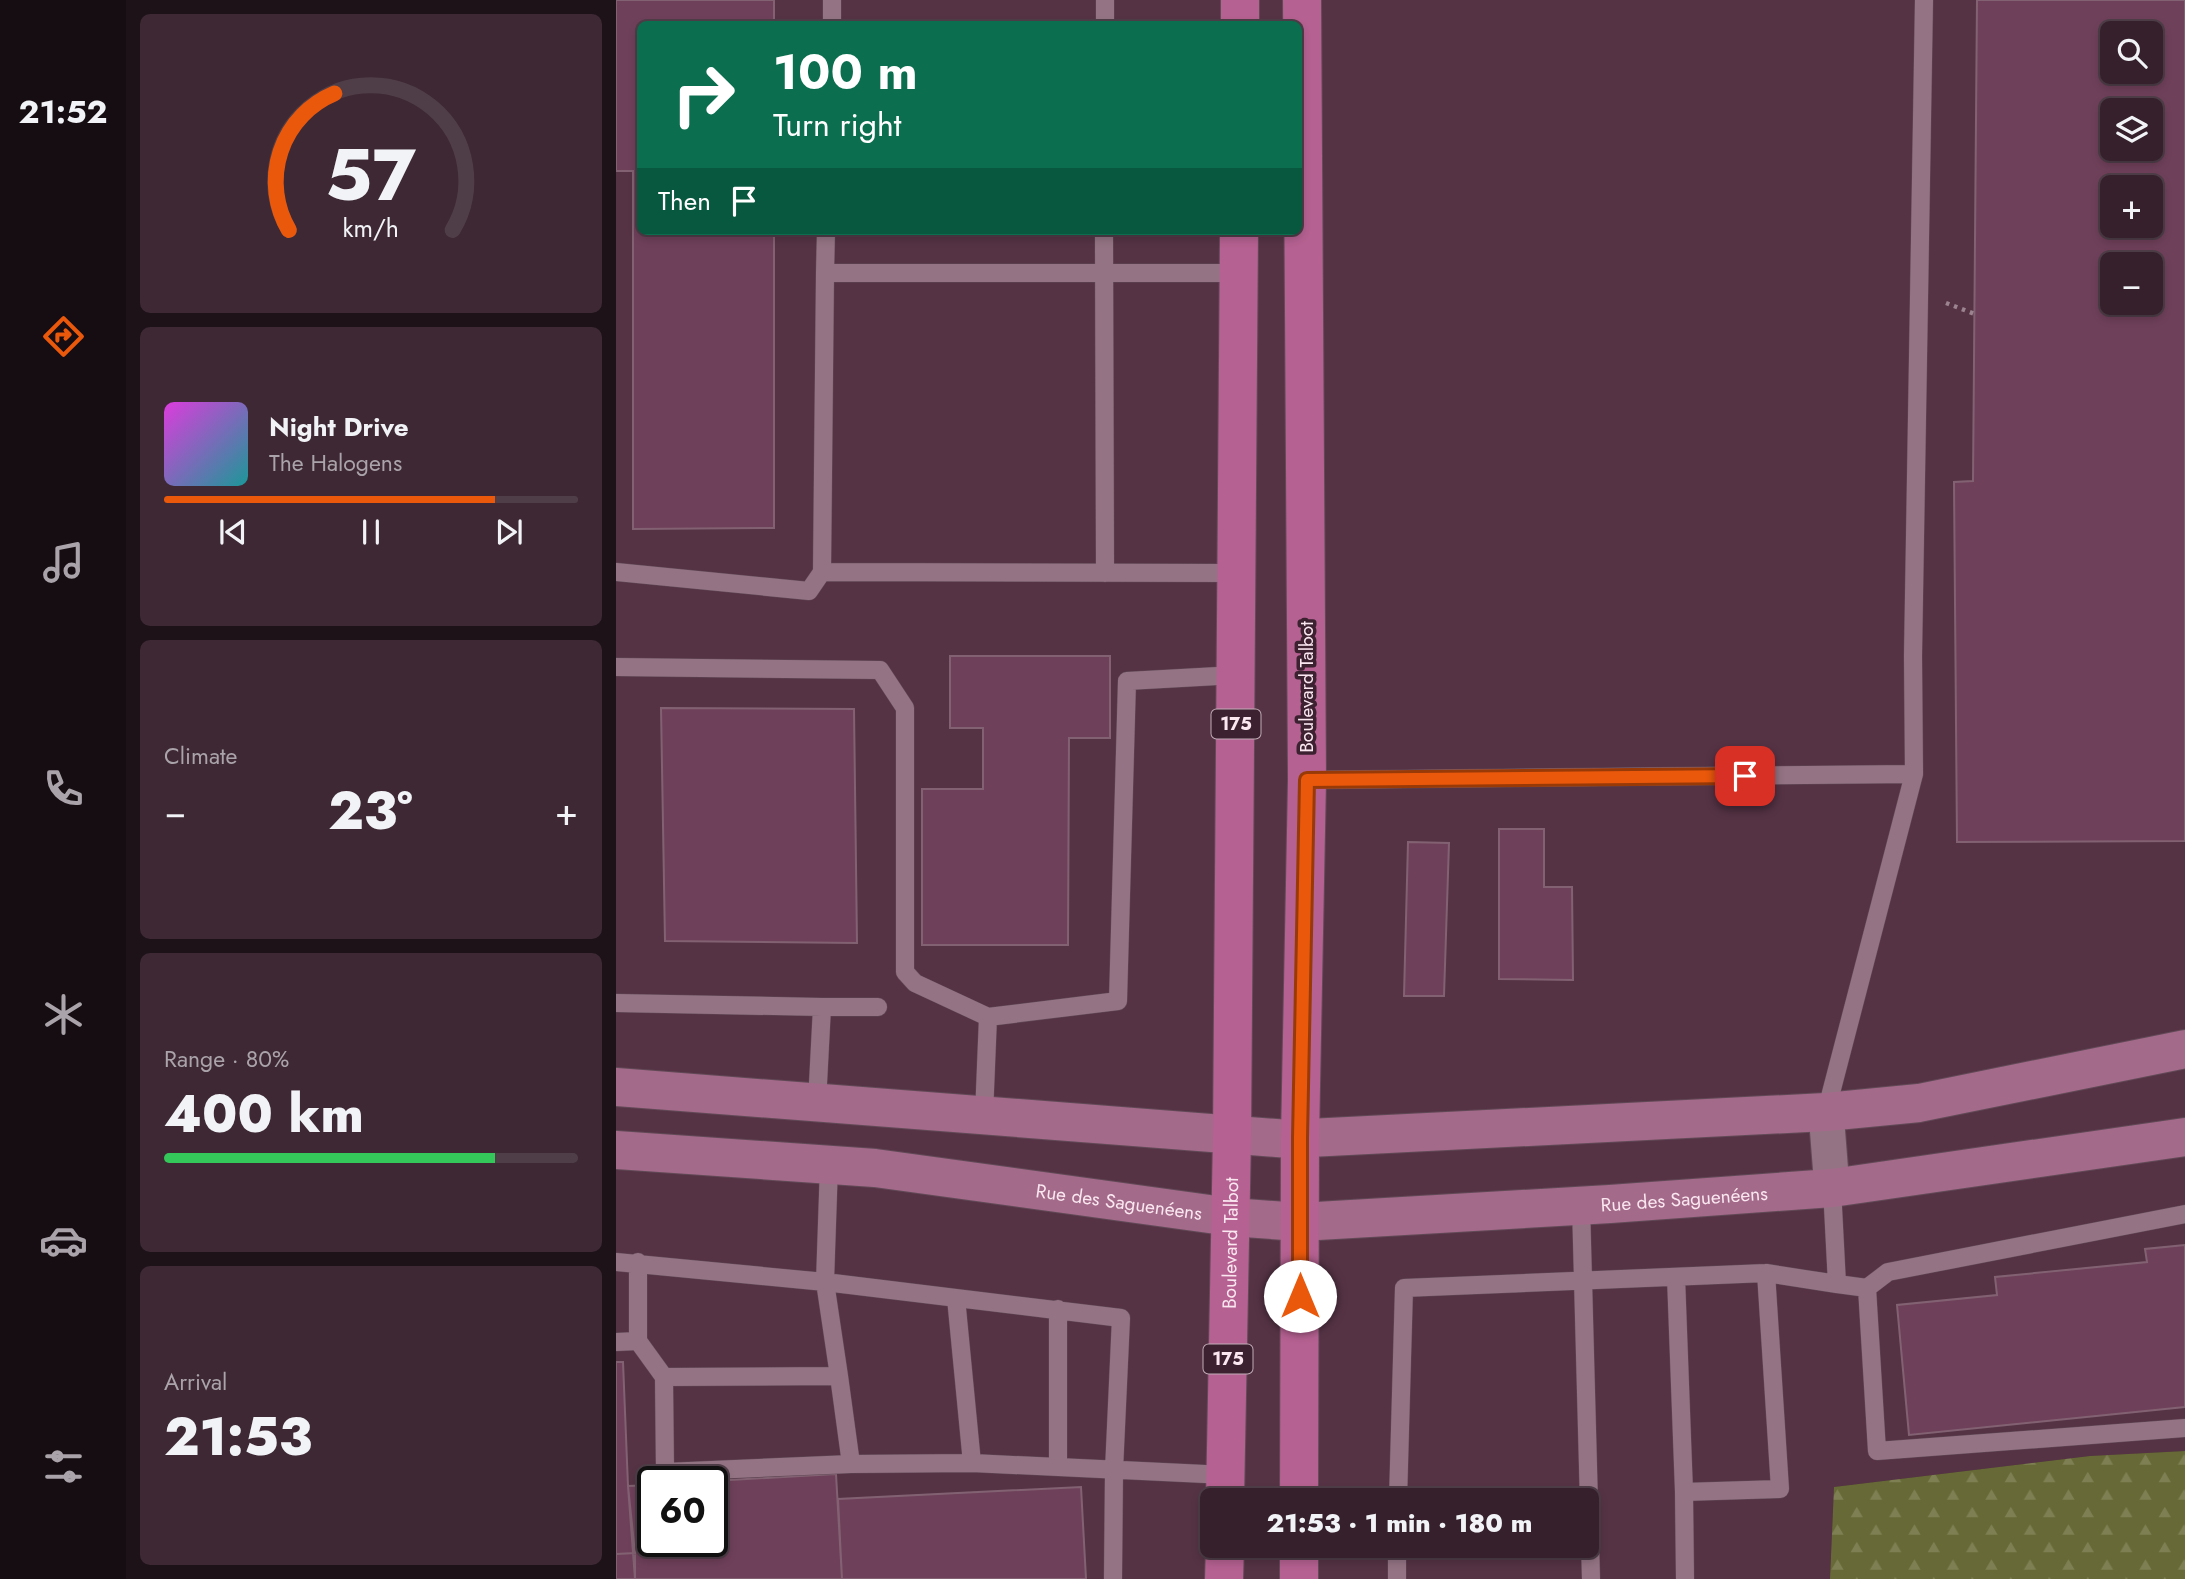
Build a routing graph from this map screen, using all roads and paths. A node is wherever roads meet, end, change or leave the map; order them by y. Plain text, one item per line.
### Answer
1 (832, 0) edge
2 (1105, 0) edge
3 (1240, 0) edge
4 (1302, 0) edge
5 (1924, 0) edge
6 (832, 21) edge
7 (1105, 21) edge
8 (1240, 21) edge
9 (826, 235) edge
10 (1104, 235) edge
11 (1239, 235) edge
12 (825, 273) junction
13 (1104, 273) junction
14 (1239, 273) junction
15 (616, 572) edge
16 (822, 572) junction
17 (1105, 573) junction
18 (1237, 573) junction
19 (616, 667) edge
20 (1236, 675) junction
21 (1914, 774) junction
22 (1307, 780) junction
23 (616, 1003) edge
24 (822, 1007) junction
25 (878, 1007) dead end
26 (988, 1017) junction
27 (2185, 1049) edge
28 (616, 1087) edge
29 (817, 1103) junction
30 (1826, 1112) junction
31 (984, 1115) junction
32 (1233, 1136) junction
33 (1300, 1138) junction
34 (2185, 1138) edge
35 (616, 1150) edge
36 (829, 1165) junction
37 (1832, 1188) junction
38 (1581, 1205) junction
39 (2185, 1214) edge
40 (1231, 1217) junction
41 (1300, 1222) junction
42 (616, 1262) edge
43 (638, 1262) junction
44 (1766, 1273) junction
45 (1676, 1277) junction
46 (1582, 1281) junction
47 (825, 1282) junction
48 (1837, 1284) junction
49 (1867, 1288) junction
50 (956, 1298) junction
51 (1058, 1309) junction
52 (638, 1341) junction
53 (616, 1342) edge
54 (664, 1377) junction
55 (839, 1377) junction
56 (2185, 1428) edge
57 (972, 1463) junction
58 (851, 1464) junction
59 (1058, 1466) junction
60 (1114, 1470) junction
61 (1226, 1487) edge
62 (1299, 1488) edge
63 (1398, 1488) edge
64 (1684, 1492) junction
65 (1224, 1558) edge
66 (1299, 1558) edge
67 (1397, 1558) edge
68 (1113, 1579) edge
69 (1224, 1579) edge
70 (1299, 1579) edge
71 (1396, 1579) edge
72 (1591, 1579) edge
73 (1685, 1579) edge

1 - 6 lane
2 - 7 lane
3 - 8 main road
4 - 22 main road, Boulevard Talbot
5 - 21 lane
9 - 12 lane
10 - 13 lane
11 - 14 main road, Boulevard Talbot / 175
12 - 13 lane
12 - 16 lane
13 - 14 lane
13 - 17 lane
14 - 18 main road, Boulevard Talbot / 175
15 - 16 lane
16 - 17 lane
17 - 18 lane
18 - 20 main road, Boulevard Talbot / 175
19 - 26 lane
20 - 26 lane
20 - 32 main road, Boulevard Talbot / 175
21 - 22 lane
21 - 30 lane
22 - 33 main road, Boulevard Talbot
23 - 24 lane
24 - 25 lane
24 - 29 lane
26 - 31 lane
27 - 30 street
28 - 29 street
29 - 31 street
30 - 33 street
30 - 37 street
31 - 32 street
32 - 33 street
32 - 40 main road, Boulevard Talbot / 175
33 - 41 main road, Boulevard Talbot
34 - 37 street, Rue des Saguenéens
35 - 36 street, Rue des Saguenéens
36 - 40 street, Rue des Saguenéens
36 - 47 lane
37 - 38 street, Rue des Saguenéens
37 - 48 lane
38 - 41 street, Rue des Saguenéens
38 - 46 lane
39 - 49 lane
40 - 41 street, Rue des Saguenéens
40 - 61 main road, Boulevard Talbot / 175
41 - 62 main road, Boulevard Talbot
42 - 43 lane
43 - 47 lane
43 - 52 lane
44 - 45 lane
44 - 48 lane
44 - 64 lane
45 - 46 lane
45 - 64 lane
46 - 63 lane
46 - 72 lane
47 - 50 lane
47 - 55 lane
48 - 49 lane
49 - 56 lane
50 - 51 lane
50 - 57 lane
51 - 59 lane
51 - 60 lane
52 - 53 lane
52 - 54 lane
54 - 55 lane
54 - 58 lane
55 - 58 lane
57 - 58 lane
57 - 59 lane
59 - 60 lane
60 - 61 lane
60 - 68 lane
64 - 73 lane
65 - 69 main road
66 - 70 main road
67 - 71 lane

